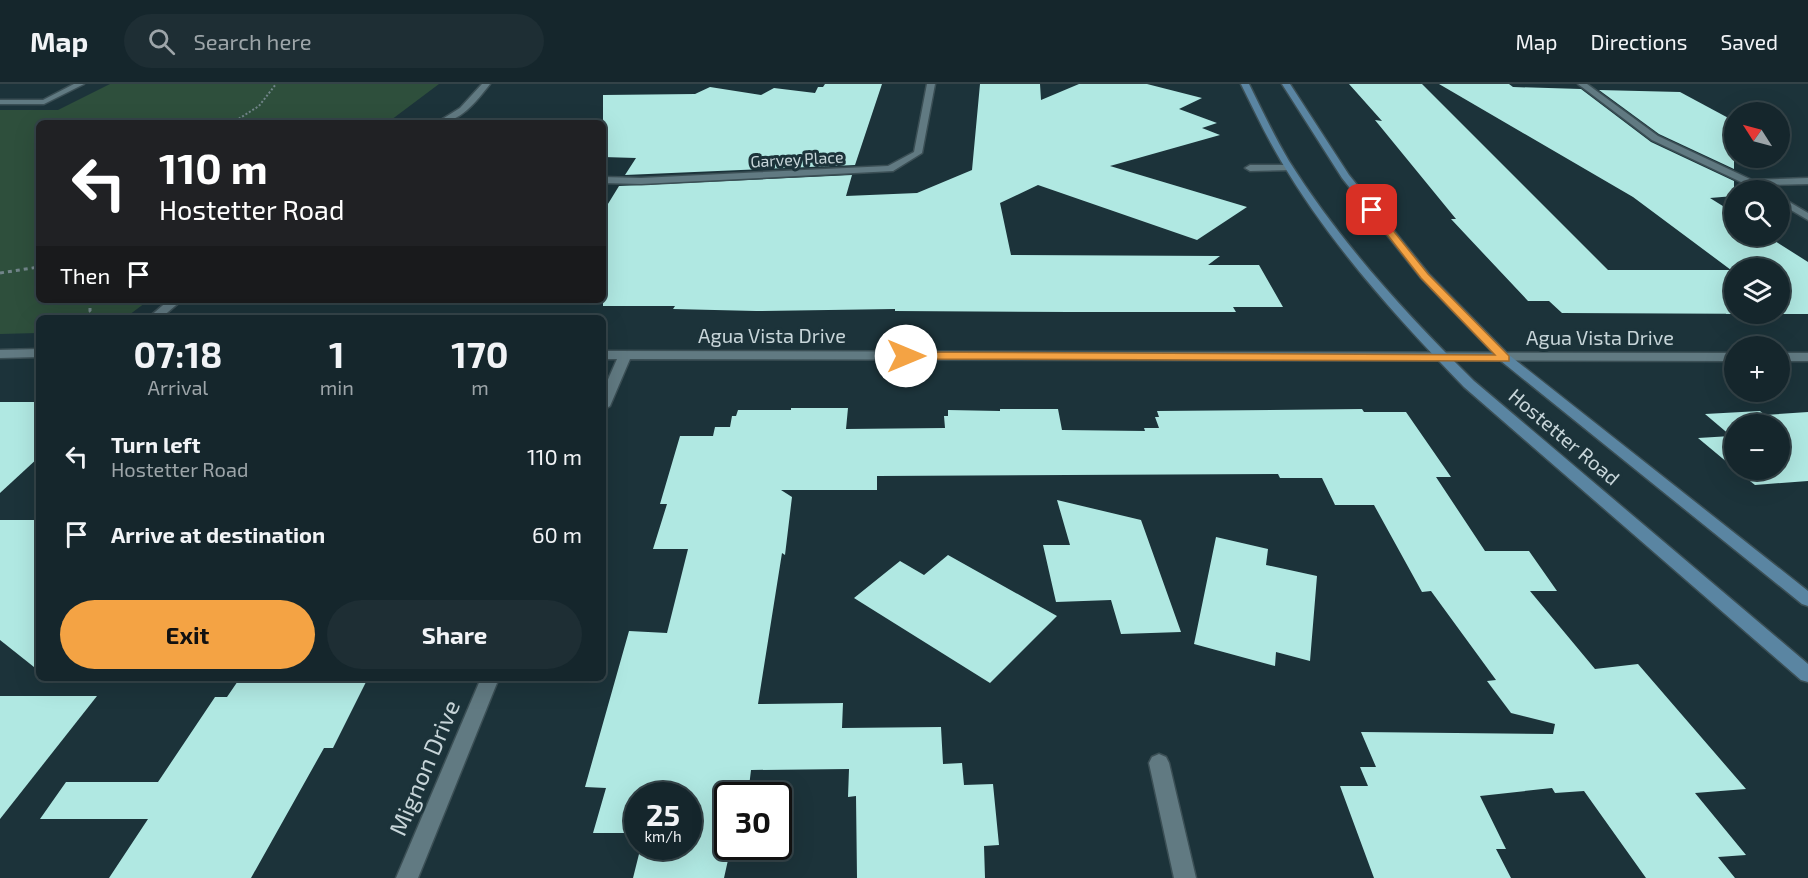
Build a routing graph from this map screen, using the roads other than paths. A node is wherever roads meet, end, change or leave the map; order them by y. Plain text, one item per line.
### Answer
1 (80, 84) edge
2 (486, 84) edge
3 (931, 84) edge
4 (1245, 84) edge
5 (1286, 84) edge
6 (1582, 84) edge
7 (0, 102) edge
8 (445, 120) edge
9 (1250, 168) dead end
10 (1289, 168) junction
11 (606, 180) edge
12 (1745, 180) edge
13 (1808, 181) edge
14 (1790, 182) edge
15 (1790, 205) edge
16 (1808, 216) edge
17 (172, 303) edge
18 (158, 315) edge
19 (36, 353) edge
20 (0, 354) edge
21 (606, 356) edge
22 (625, 356) junction
23 (1724, 357) edge
24 (1790, 357) edge
25 (1808, 357) edge
26 (1443, 358) junction
27 (1505, 358) junction
28 (606, 399) edge
29 (1808, 600) edge
30 (1808, 675) edge
31 (489, 681) edge
32 (1160, 764) dead end
33 (407, 878) edge
34 (1185, 878) edge

1 - 7 street
2 - 8 street
3 - 11 street, Garvey Place
4 - 10 main road, Hostetter Road
5 - 27 main road, Hostetter Road
6 - 12 street
9 - 10 street
10 - 26 main road, Hostetter Road
13 - 14 street
15 - 16 street
17 - 18 street
19 - 20 street
21 - 22 street, Agua Vista Drive
22 - 26 street, Agua Vista Drive
22 - 28 street
23 - 27 street, Agua Vista Drive
24 - 25 street
26 - 27 street, Agua Vista Drive
26 - 30 main road, Hostetter Road
27 - 29 main road, Hostetter Road
31 - 33 street, Mignon Drive
32 - 34 street

